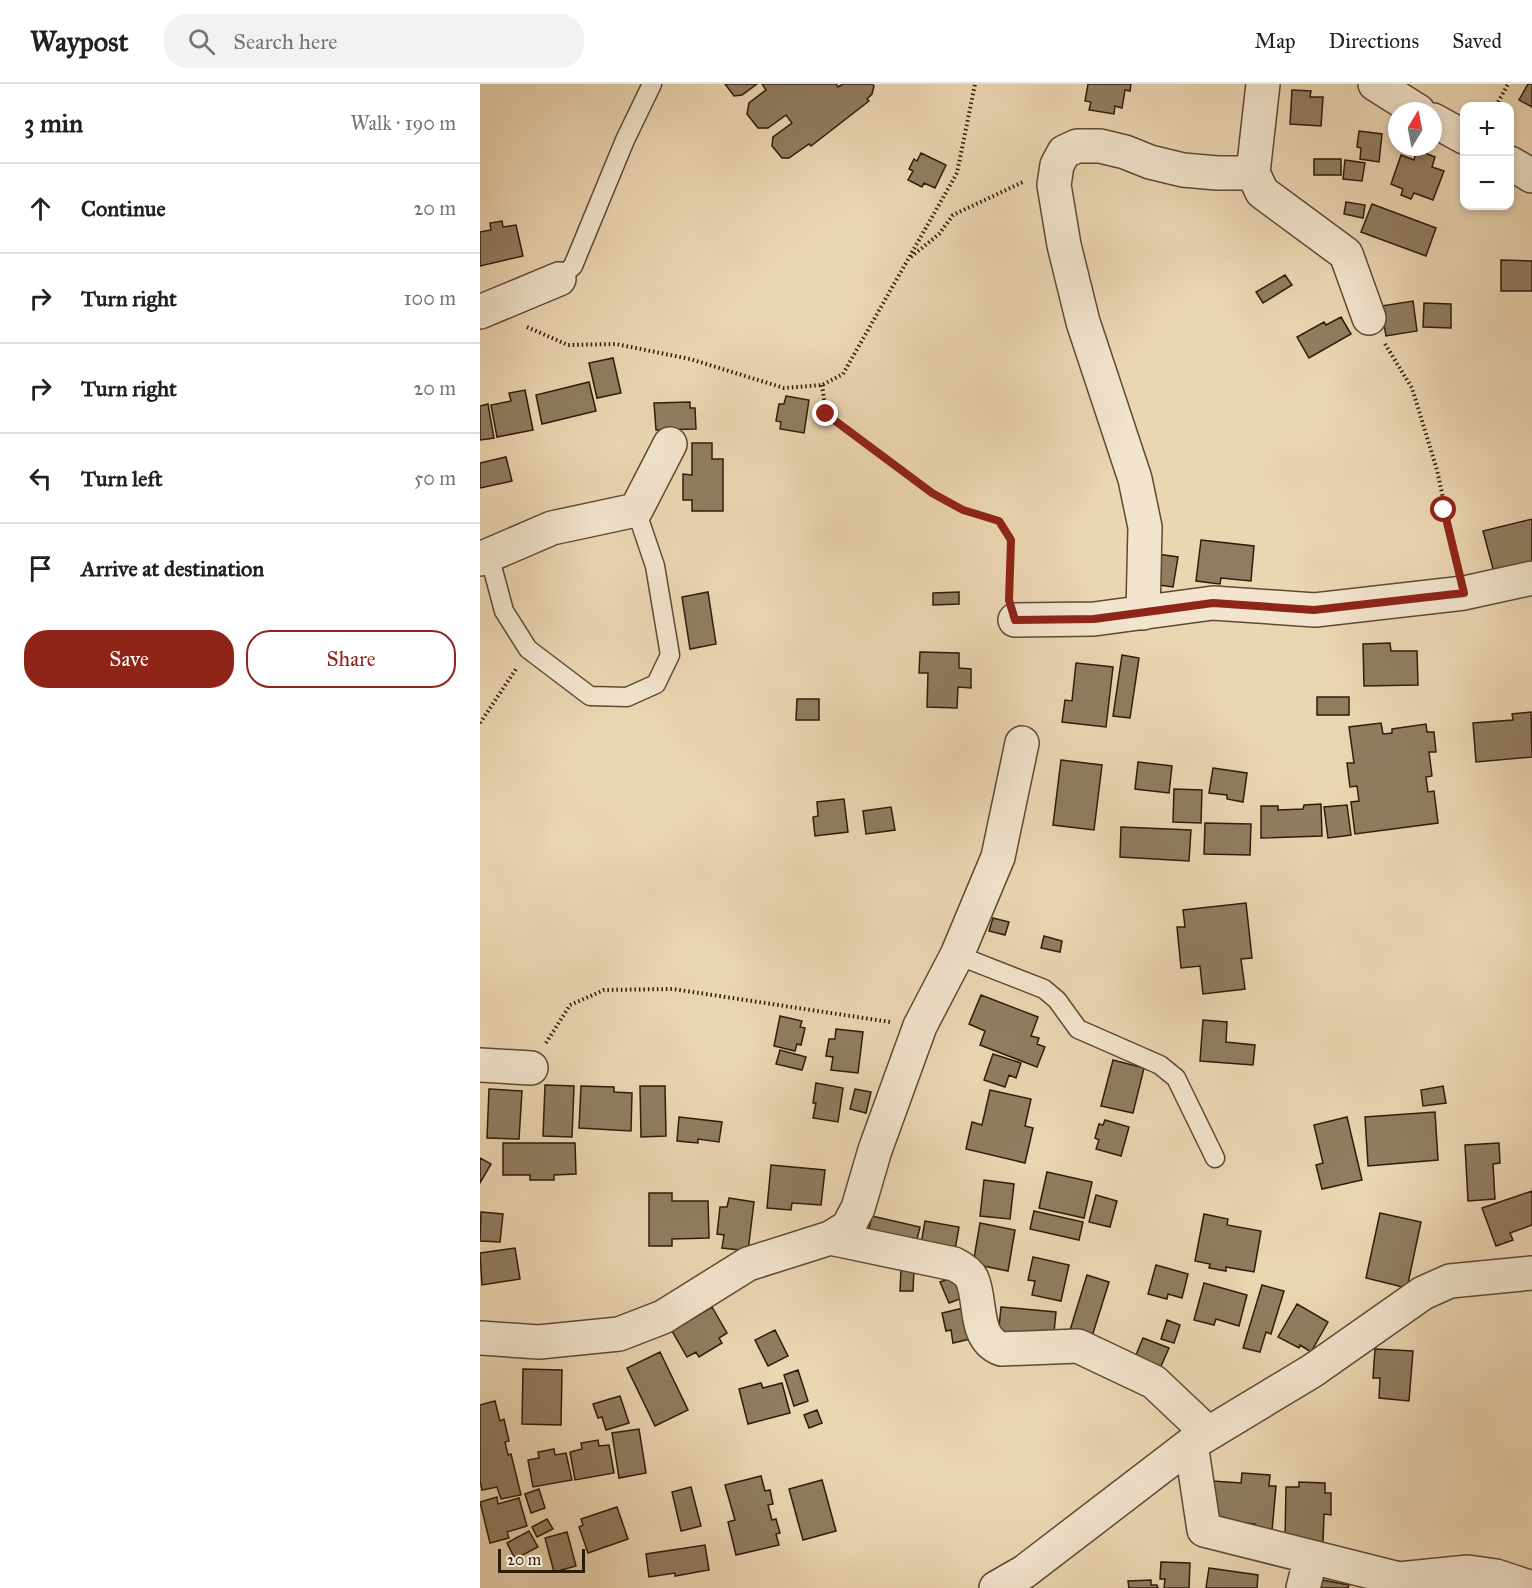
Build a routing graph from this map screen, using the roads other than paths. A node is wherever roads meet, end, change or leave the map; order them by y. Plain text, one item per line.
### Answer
1 (652, 84) edge
2 (1263, 84) edge
3 (1375, 84) edge
4 (1404, 102) edge
5 (1442, 125) edge
6 (1460, 135) edge
7 (1514, 166) edge
8 (1253, 173) junction
9 (1532, 176) edge
10 (558, 279) joint
11 (484, 311) edge
12 (1369, 318) road end
13 (670, 444) dead end
14 (636, 510) junction
15 (485, 557) edge
16 (1532, 578) edge
17 (1143, 613) junction
18 (1015, 620) road end
19 (1022, 743) dead end
20 (957, 955) junction
21 (480, 1065) edge
22 (531, 1068) road end
23 (1215, 1158) dead end
24 (830, 1238) junction
25 (1532, 1273) edge
26 (480, 1338) edge
27 (1199, 1439) junction
28 (1307, 1573) edge
29 (996, 1588) edge
30 (1532, 1588) edge

1 - 10 lane
2 - 8 street
3 - 4 street
5 - 6 street
7 - 9 street
8 - 12 street
8 - 17 street
10 - 11 street
13 - 14 street
14 - 15 street
14 - 15 lane
16 - 17 street
17 - 18 street
19 - 20 street
20 - 23 lane
20 - 24 street
21 - 22 street
24 - 26 street
24 - 27 street
25 - 27 street
27 - 28 street
27 - 29 street
28 - 30 street

